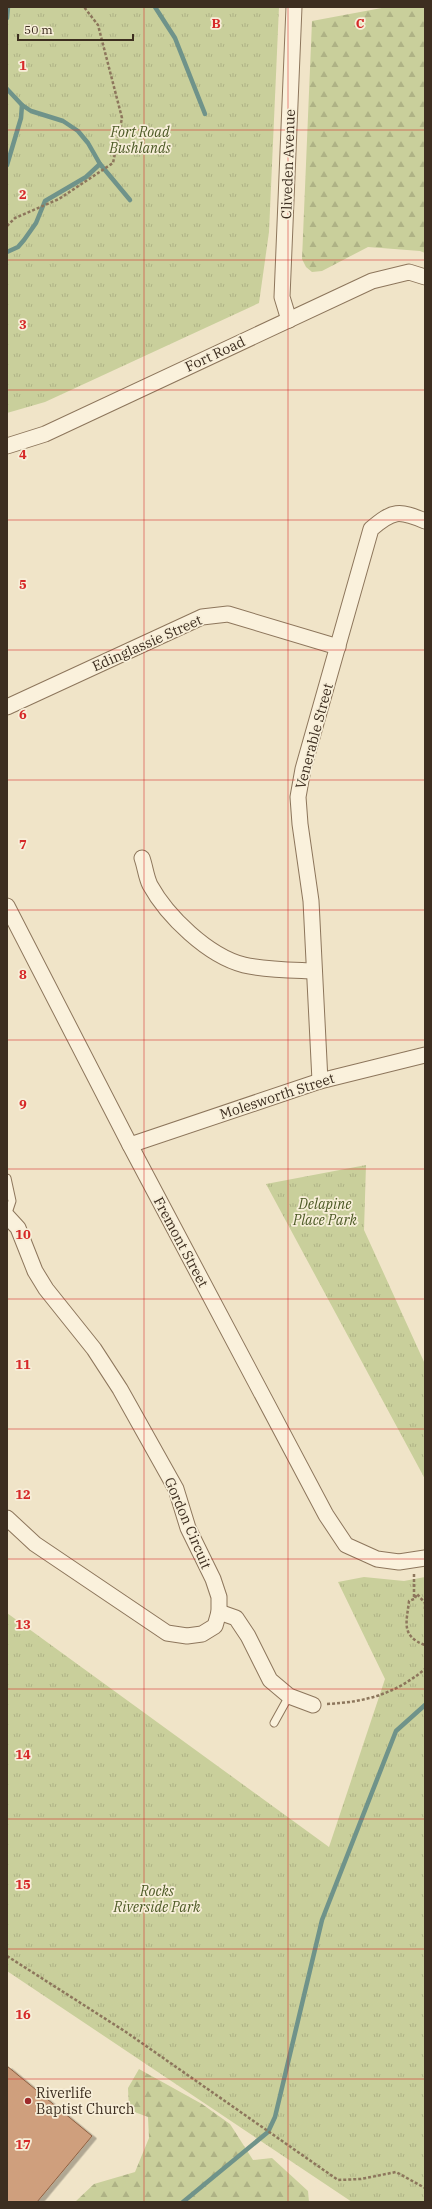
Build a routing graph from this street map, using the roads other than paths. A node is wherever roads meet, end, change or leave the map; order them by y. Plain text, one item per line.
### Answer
1 (294, 7) edge
2 (425, 277) edge
3 (289, 320) junction
4 (7, 446) edge
5 (425, 521) edge
6 (338, 647) junction
7 (7, 707) edge
8 (142, 858) dead end
9 (7, 906) edge
10 (314, 970) junction
11 (425, 1055) edge
12 (320, 1081) junction
13 (130, 1145) junction
14 (7, 1178) edge
15 (7, 1216) edge
16 (7, 1518) edge
17 (419, 1559) edge
18 (219, 1612) junction
19 (288, 1696) junction
20 (313, 1705) road end
21 (274, 1722) dead end

1 - 3 street, Cliveden Avenue
2 - 3 street, Fort Road
3 - 4 street, Fort Road
5 - 6 street, Venerable Street
6 - 7 street, Edinglassie Street
6 - 10 street, Venerable Street
8 - 10 street
9 - 13 street, Fremont Street
10 - 12 street, Venerable Street
11 - 12 street, Molesworth Street
12 - 13 street, Molesworth Street
13 - 17 street, Fremont Street
14 - 15 lane
15 - 18 street, Gordon Circuit
16 - 18 street
18 - 19 street
19 - 20 street
19 - 21 lane

